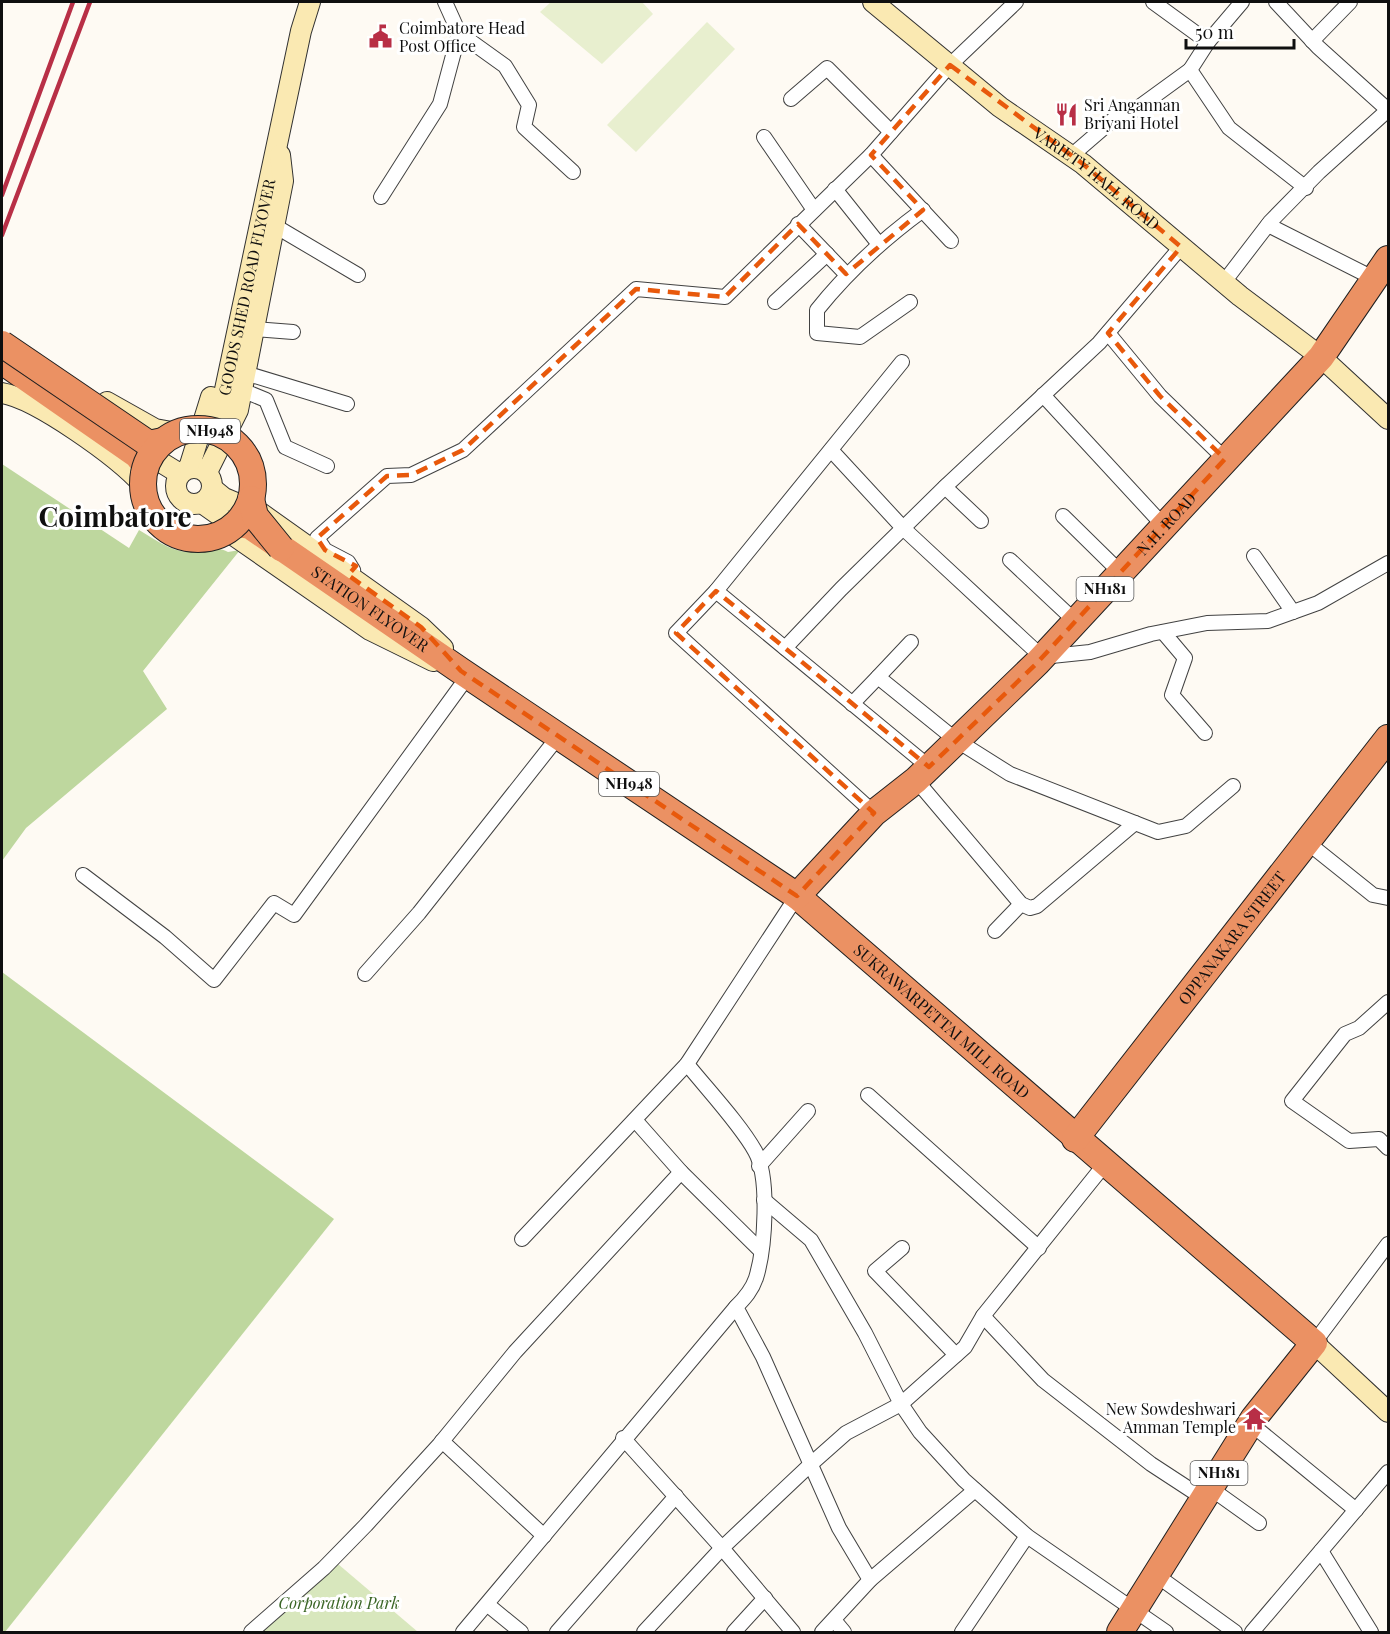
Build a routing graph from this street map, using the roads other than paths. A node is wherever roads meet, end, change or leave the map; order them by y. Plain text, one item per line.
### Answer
1 (310, 2) edge
2 (445, 2) edge
3 (873, 2) edge
4 (1016, 2) edge
5 (1153, 2) edge
6 (1242, 2) edge
7 (1276, 2) edge
8 (1350, 2) edge
9 (459, 33) junction
10 (1312, 41) junction
11 (1208, 42) junction
12 (950, 65) junction
13 (1190, 70) junction
14 (791, 99) dead end
15 (1388, 110) edge
16 (891, 132) junction
17 (764, 137) dead end
18 (278, 141) junction
19 (871, 155) junction
20 (1071, 156) junction
21 (573, 171) dead end
22 (1306, 188) junction
23 (835, 189) junction
24 (381, 197) dead end
25 (814, 210) junction
26 (923, 210) junction
27 (798, 224) junction
28 (1269, 225) junction
29 (275, 226) junction
30 (951, 241) dead end
31 (878, 243) junction
32 (1181, 247) junction
33 (827, 254) junction
34 (1382, 269) edge
35 (846, 274) junction
36 (358, 275) dead end
37 (1224, 282) junction
38 (775, 302) dead end
39 (910, 302) dead end
40 (254, 329) junction
41 (293, 332) dead end
42 (1108, 333) junction
43 (2, 345) edge
44 (1321, 357) junction
45 (2, 361) edge
46 (902, 362) dead end
47 (243, 382) junction
48 (2, 393) edge
49 (1043, 395) junction
50 (347, 404) dead end
51 (1389, 418) edge
52 (216, 432) junction
53 (831, 450) junction
54 (157, 457) junction
55 (1225, 459) junction
56 (327, 466) dead end
57 (198, 481) junction
58 (945, 487) junction
59 (251, 499) junction
60 (1063, 516) dead end
61 (981, 521) dead end
62 (236, 524) junction
63 (1163, 525) junction
64 (904, 529) junction
65 (281, 548) junction
66 (1254, 556) dead end
67 (1010, 560) dead end
68 (1389, 563) edge
69 (1120, 572) junction
70 (348, 575) junction
71 (716, 591) junction
72 (1293, 612) junction
73 (1074, 621) junction
74 (1163, 632) junction
75 (911, 642) dead end
76 (785, 648) junction
77 (1042, 657) junction
78 (464, 673) junction
79 (878, 677) junction
80 (852, 704) junction
81 (1205, 733) dead end
82 (558, 737) junction
83 (1389, 738) edge
84 (956, 740) junction
85 (922, 773) junction
86 (1233, 786) dead end
87 (874, 813) junction
88 (1135, 823) junction
89 (1308, 843) junction
90 (83, 875) dead end
91 (797, 896) junction
92 (1389, 898) edge
93 (1021, 904) junction
94 (995, 931) dead end
95 (365, 974) dead end
96 (1389, 1002) edge
97 (687, 1064) junction
98 (868, 1095) dead end
99 (808, 1111) dead end
100 (635, 1120) junction
101 (1075, 1139) junction
102 (1389, 1148) edge
103 (1105, 1164) junction
104 (759, 1166) junction
105 (681, 1172) junction
106 (764, 1200) junction
107 (522, 1239) dead end
108 (1389, 1244) edge
109 (902, 1248) dead end
110 (1039, 1248) junction
111 (760, 1250) junction
112 (736, 1307) junction
113 (983, 1316) junction
114 (1314, 1343) junction
115 (956, 1355) junction
116 (901, 1404) junction
117 (1389, 1412) edge
118 (1251, 1424) junction
119 (623, 1438) junction
120 (442, 1441) junction
121 (810, 1464) junction
122 (1389, 1472) edge
123 (975, 1490) junction
124 (1207, 1493) junction
125 (676, 1496) junction
126 (1356, 1510) junction
127 (1259, 1523) dead end
128 (544, 1536) junction
129 (1027, 1536) junction
130 (722, 1548) junction
131 (1321, 1551) junction
132 (1156, 1575) junction
133 (870, 1580) junction
134 (765, 1598) junction
135 (488, 1605) junction
136 (1134, 1610) junction
137 (834, 1620) junction
138 (251, 1632) edge
139 (463, 1632) edge
140 (521, 1632) edge
141 (557, 1632) edge
142 (644, 1632) edge
143 (734, 1632) edge
144 (793, 1632) edge
145 (822, 1632) edge
146 (844, 1632) edge
147 (962, 1632) edge
148 (1120, 1632) edge
149 (1166, 1632) edge
150 (1235, 1632) edge
151 (1252, 1632) edge
152 (1371, 1632) edge

1 - 18 main road, GOODS SHED ROAD FLYOVER
2 - 9 street
3 - 12 main road, VARIETY HALL ROAD
4 - 12 street
5 - 11 street
6 - 11 street
7 - 10 street
8 - 10 street
9 - 21 street
9 - 24 street
10 - 15 street
11 - 13 street
12 - 16 street
12 - 20 main road, VARIETY HALL ROAD
13 - 20 street
13 - 22 street
14 - 16 street
15 - 22 street
16 - 19 street
17 - 25 street
18 - 29 main road
18 - 52 main road, GOODS SHED ROAD FLYOVER
18 - 57 main road
19 - 23 street
19 - 26 street
20 - 32 main road, VARIETY HALL ROAD
22 - 28 street
23 - 25 street
23 - 31 street
25 - 27 street
26 - 30 street
26 - 31 street
27 - 33 street
27 - 70 street
28 - 34 street
28 - 37 street
29 - 36 street
29 - 40 main road
31 - 35 street
32 - 37 main road, VARIETY HALL ROAD
32 - 42 street
33 - 35 street
33 - 38 street
34 - 44 highway, N.H. ROAD / NH181
35 - 39 street
37 - 44 main road, VARIETY HALL ROAD
40 - 41 street
40 - 47 main road
42 - 49 street
42 - 55 street
43 - 54 highway, NH948, bridge
44 - 51 main road, VARIETY HALL ROAD
44 - 55 highway, N.H. ROAD / NH181
45 - 54 highway
46 - 53 street
47 - 50 street
47 - 56 street
47 - 57 main road
48 - 54 main road
49 - 58 street
49 - 63 street
52 - 54 highway, NH948, bridge
52 - 59 highway, STATION FLYOVER / NH948, bridge
53 - 64 street
53 - 71 street
54 - 57 main road
54 - 62 highway, bridge
55 - 63 highway, N.H. ROAD / NH181
57 - 70 main road
57 - 78 main road
58 - 61 street
58 - 64 street
59 - 62 highway, bridge
59 - 65 highway, STATION FLYOVER / NH948, bridge
60 - 69 street
62 - 65 highway, STATION FLYOVER / NH948, bridge
63 - 69 highway, N.H. ROAD / NH181
64 - 76 street
64 - 77 street
65 - 78 highway, STATION FLYOVER / NH948
66 - 72 street
67 - 73 street
68 - 72 street
69 - 73 highway, N.H. ROAD / NH181
70 - 78 main road
71 - 76 street
71 - 87 street
72 - 74 street
73 - 77 highway, N.H. ROAD / NH181
74 - 77 street
74 - 81 street
75 - 79 street
76 - 80 street
77 - 84 highway, N.H. ROAD / NH181
78 - 82 highway, SUKRAWARPETTAI MILL ROAD / NH948
78 - 90 street
79 - 80 street
79 - 84 street
80 - 85 street
82 - 91 highway, SUKRAWARPETTAI MILL ROAD / NH948
82 - 95 street
83 - 89 highway, OPPANAKARA STREET
84 - 85 highway, N.H. ROAD / NH181
84 - 88 street
85 - 87 highway, N.H. ROAD / NH181
85 - 93 street
86 - 88 street
87 - 91 highway, N.H. ROAD / NH181
88 - 93 street
89 - 92 street
89 - 101 highway, OPPANAKARA STREET
91 - 97 street
91 - 101 highway, SUKRAWARPETTAI MILL ROAD
93 - 94 street
96 - 102 street
97 - 100 street
97 - 104 street
98 - 110 street
99 - 104 street
100 - 105 street
100 - 107 street
101 - 103 highway, SUKRAWARPETTAI MILL ROAD
103 - 110 street
103 - 114 highway, SUKRAWARPETTAI MILL ROAD
104 - 106 street
105 - 111 street
105 - 120 street
106 - 111 street
106 - 116 street
108 - 114 street
109 - 115 street
110 - 113 street
111 - 112 street
112 - 119 street
112 - 121 street
113 - 115 street
113 - 124 street
114 - 117 main road, SUKRAWARPETTAI MILL ROAD
114 - 118 highway, NH181
115 - 116 street
116 - 121 street
116 - 123 street
118 - 124 highway, NH181
118 - 126 street
119 - 125 street
119 - 128 street
120 - 128 street
120 - 138 street
121 - 130 street
121 - 133 street
122 - 126 street
123 - 129 street
123 - 133 street
124 - 127 street
124 - 132 highway, NH181
125 - 130 street
125 - 141 street
126 - 131 street
128 - 135 street
129 - 136 street
129 - 147 street
130 - 134 street
130 - 142 street
131 - 151 street
131 - 152 street
132 - 136 highway, NH181
132 - 150 street
133 - 137 street
134 - 143 street
134 - 144 street
135 - 139 street
135 - 140 street
136 - 148 highway, NH181
136 - 149 street
137 - 145 street
137 - 146 street

